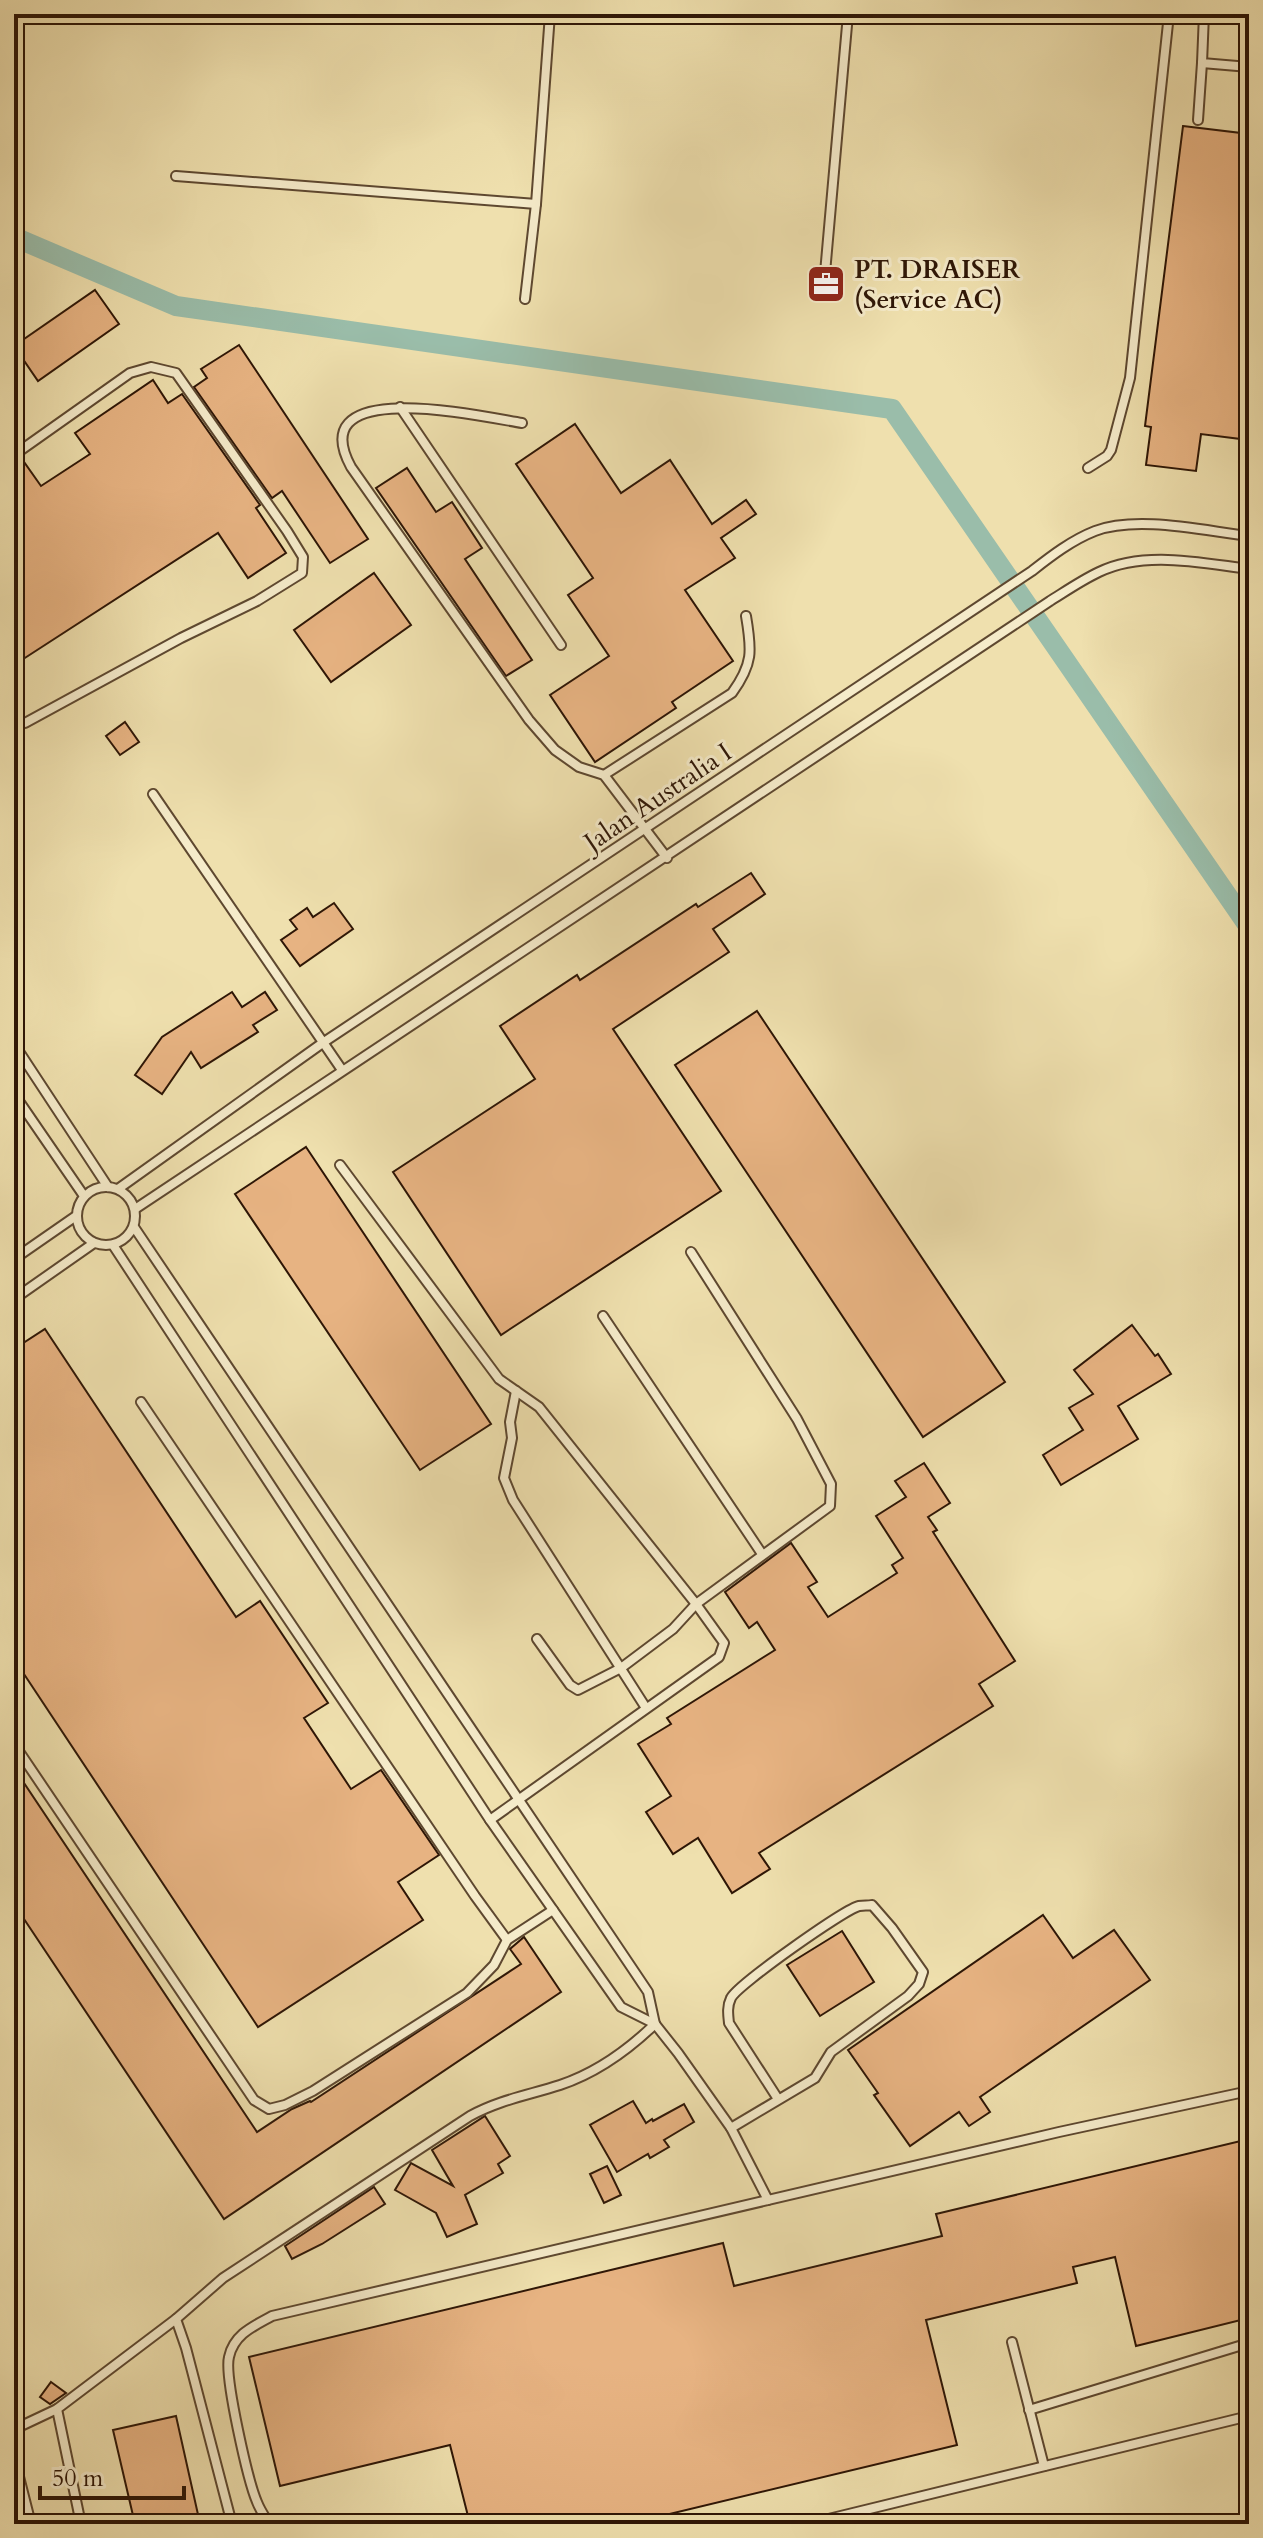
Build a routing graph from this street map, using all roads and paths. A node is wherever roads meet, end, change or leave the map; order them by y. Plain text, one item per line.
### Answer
1 (550, 14) edge
2 (848, 14) edge
3 (1169, 14) edge
4 (1204, 14) edge
5 (1202, 63) junction
6 (1249, 67) edge
7 (1198, 120) dead end
8 (176, 176) dead end
9 (536, 204) junction
10 (825, 273) dead end
11 (525, 299) dead end
12 (400, 407) junction
13 (522, 423) dead end
14 (14, 455) edge
15 (1088, 468) dead end
16 (1249, 536) edge
17 (1249, 569) edge
18 (746, 616) dead end
19 (561, 645) dead end
20 (14, 723) edge
21 (604, 775) junction
22 (153, 794) dead end
23 (646, 830) junction
24 (667, 858) junction
25 (324, 1042) junction
26 (14, 1044) edge
27 (342, 1070) junction
28 (14, 1094) edge
29 (340, 1165) dead end
30 (108, 1187) junction
31 (118, 1189) junction
32 (84, 1196) junction
33 (135, 1209) junction
34 (76, 1216) junction
35 (134, 1227) junction
36 (94, 1243) junction
37 (113, 1245) junction
38 (691, 1252) dead end
39 (14, 1259) edge
40 (14, 1299) edge
41 (603, 1316) dead end
42 (516, 1391) junction
43 (141, 1402) dead end
44 (762, 1554) junction
45 (696, 1604) junction
46 (537, 1639) dead end
47 (621, 1668) junction
48 (646, 1708) junction
49 (14, 1744) edge
50 (517, 1799) junction
51 (490, 1820) junction
52 (553, 1910) junction
53 (507, 1940) junction
54 (655, 2024) junction
55 (1249, 2091) edge
56 (778, 2099) junction
57 (731, 2128) junction
58 (768, 2200) junction
59 (176, 2319) junction
60 (1012, 2342) dead end
61 (1249, 2343) edge
62 (57, 2409) junction
63 (1029, 2410) junction
64 (1249, 2416) edge
65 (14, 2433) edge
66 (14, 2457) edge
67 (1044, 2466) junction
68 (31, 2524) edge
69 (81, 2524) edge
70 (232, 2524) edge
71 (269, 2524) edge
72 (808, 2524) edge

1 - 9 lane
2 - 10 lane
3 - 15 lane
4 - 5 lane
5 - 6 lane
5 - 7 lane
8 - 9 lane
9 - 11 lane
12 - 13 lane
12 - 19 lane
12 - 21 lane
14 - 20 lane
16 - 23 lane, Jalan Australia I
17 - 24 lane, Jalan Australia I
18 - 21 lane
21 - 23 lane
22 - 25 lane
23 - 24 lane
23 - 25 lane, Jalan Australia I
24 - 27 lane, Jalan Australia I
25 - 27 lane
25 - 31 lane, Jalan Australia I
26 - 30 lane
27 - 33 lane, Jalan Australia I
28 - 32 lane
29 - 42 lane
30 - 31 lane
30 - 32 lane
31 - 33 lane
32 - 34 lane
33 - 35 lane
34 - 36 lane
34 - 39 lane
35 - 37 lane
35 - 50 lane
36 - 37 lane
36 - 40 lane
37 - 51 lane
38 - 44 lane
41 - 44 lane
42 - 45 lane
42 - 47 lane
43 - 53 lane
44 - 45 lane
45 - 47 lane
45 - 48 lane
46 - 47 lane
47 - 48 lane
48 - 50 lane
49 - 53 lane
50 - 51 lane
50 - 54 lane
51 - 52 lane
52 - 53 lane
52 - 54 lane
54 - 57 lane
54 - 59 lane
55 - 58 lane
56 - 56 lane
56 - 57 lane
57 - 58 lane
58 - 71 lane
59 - 62 lane
59 - 70 lane
60 - 63 lane
61 - 63 lane
62 - 65 lane
62 - 69 lane
63 - 67 lane
64 - 67 lane
66 - 68 lane
67 - 72 lane

